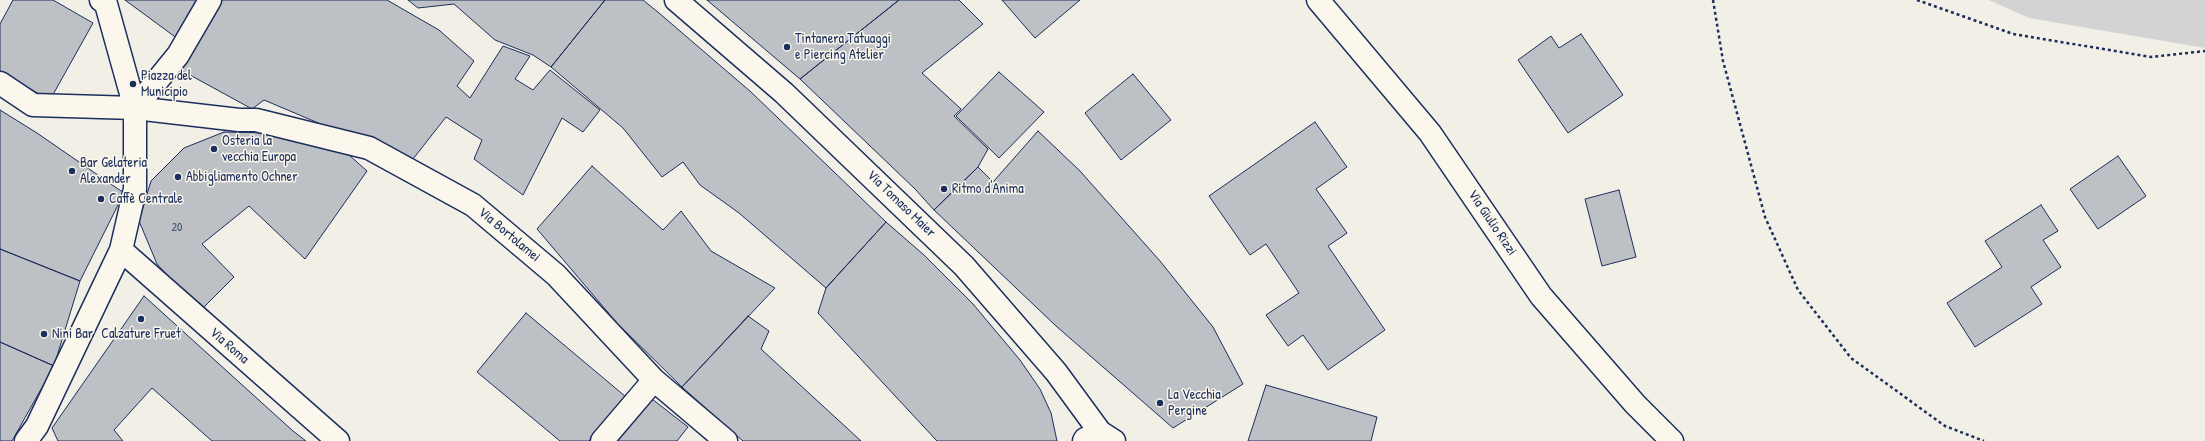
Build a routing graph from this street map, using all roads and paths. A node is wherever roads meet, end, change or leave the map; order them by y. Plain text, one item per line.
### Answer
1 (210, 0) edge
2 (676, 0) edge
3 (1318, 0) edge
4 (1712, 0) edge
5 (1917, 0) edge
6 (104, 2) edge
7 (2205, 51) edge
8 (2, 88) edge
9 (135, 108) junction
10 (121, 250) junction
11 (654, 380) junction
12 (1099, 438) edge
13 (26, 441) edge
14 (338, 441) edge
15 (602, 441) edge
16 (726, 441) edge
17 (1672, 441) edge
18 (1984, 441) edge

1 - 9 street
2 - 12 street, Via Tomaso Maier
3 - 17 street, Via Giulio Rizzi
4 - 18 path
5 - 7 path
6 - 9 street
8 - 9 street
9 - 10 street
9 - 11 street, Via Bortolamei
10 - 13 street
10 - 14 street, Via Roma
11 - 15 street
11 - 16 street, Via Bortolamei

